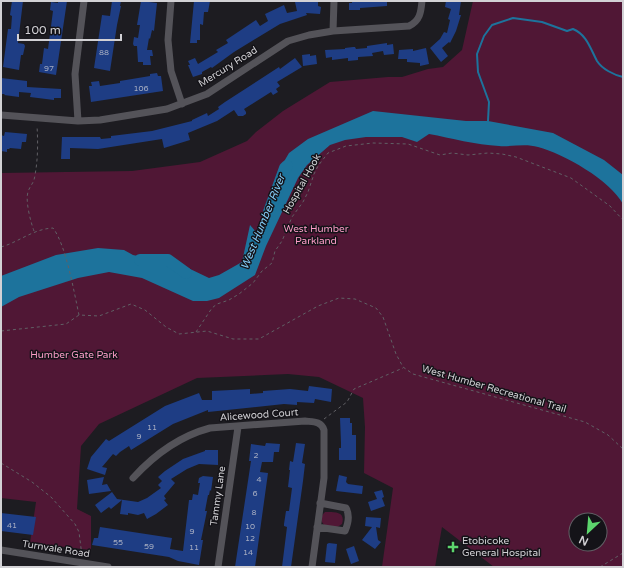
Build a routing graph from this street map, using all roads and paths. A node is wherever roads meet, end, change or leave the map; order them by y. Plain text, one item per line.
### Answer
1 (84, 1) edge
2 (171, 1) edge
3 (334, 1) edge
4 (422, 1) edge
5 (334, 31) junction
6 (182, 104) junction
7 (1, 115) edge
8 (36, 118) junction
9 (78, 121) junction
10 (623, 220) edge
11 (34, 232) junction
12 (1, 247) edge
13 (79, 315) junction
14 (1, 331) edge
15 (196, 332) junction
16 (403, 367) junction
17 (319, 423) junction
18 (238, 427) junction
19 (623, 449) edge
20 (1, 463) edge
21 (133, 478) dead end
22 (320, 503) junction
23 (317, 527) junction
24 (1, 550) edge
25 (623, 553) edge
26 (81, 563) junction
27 (94, 566) edge
28 (108, 567) edge
29 (218, 567) edge
30 (312, 567) edge
31 (600, 567) edge

1 - 9 street
2 - 6 street
3 - 5 street
4 - 5 street, Mercury Road
5 - 6 street, Mercury Road
6 - 9 street, Mercury Road
7 - 8 street, Mercury Road
8 - 9 street, Mercury Road
8 - 11 path
10 - 15 path, Hospital Hook
11 - 12 path
11 - 13 path
13 - 14 path
13 - 15 path
15 - 16 path
16 - 17 path
16 - 19 path, West Humber Recreational Trail
17 - 18 street, Alicewood Court
17 - 22 street
18 - 21 street, Alicewood Court
18 - 29 street, Tammy Lane
20 - 26 path
22 - 23 street
22 - 23 street
23 - 30 street
24 - 26 street, Turnvale Road
25 - 31 path
26 - 27 street, Turnvale Road
27 - 28 street, Turnvale Road

